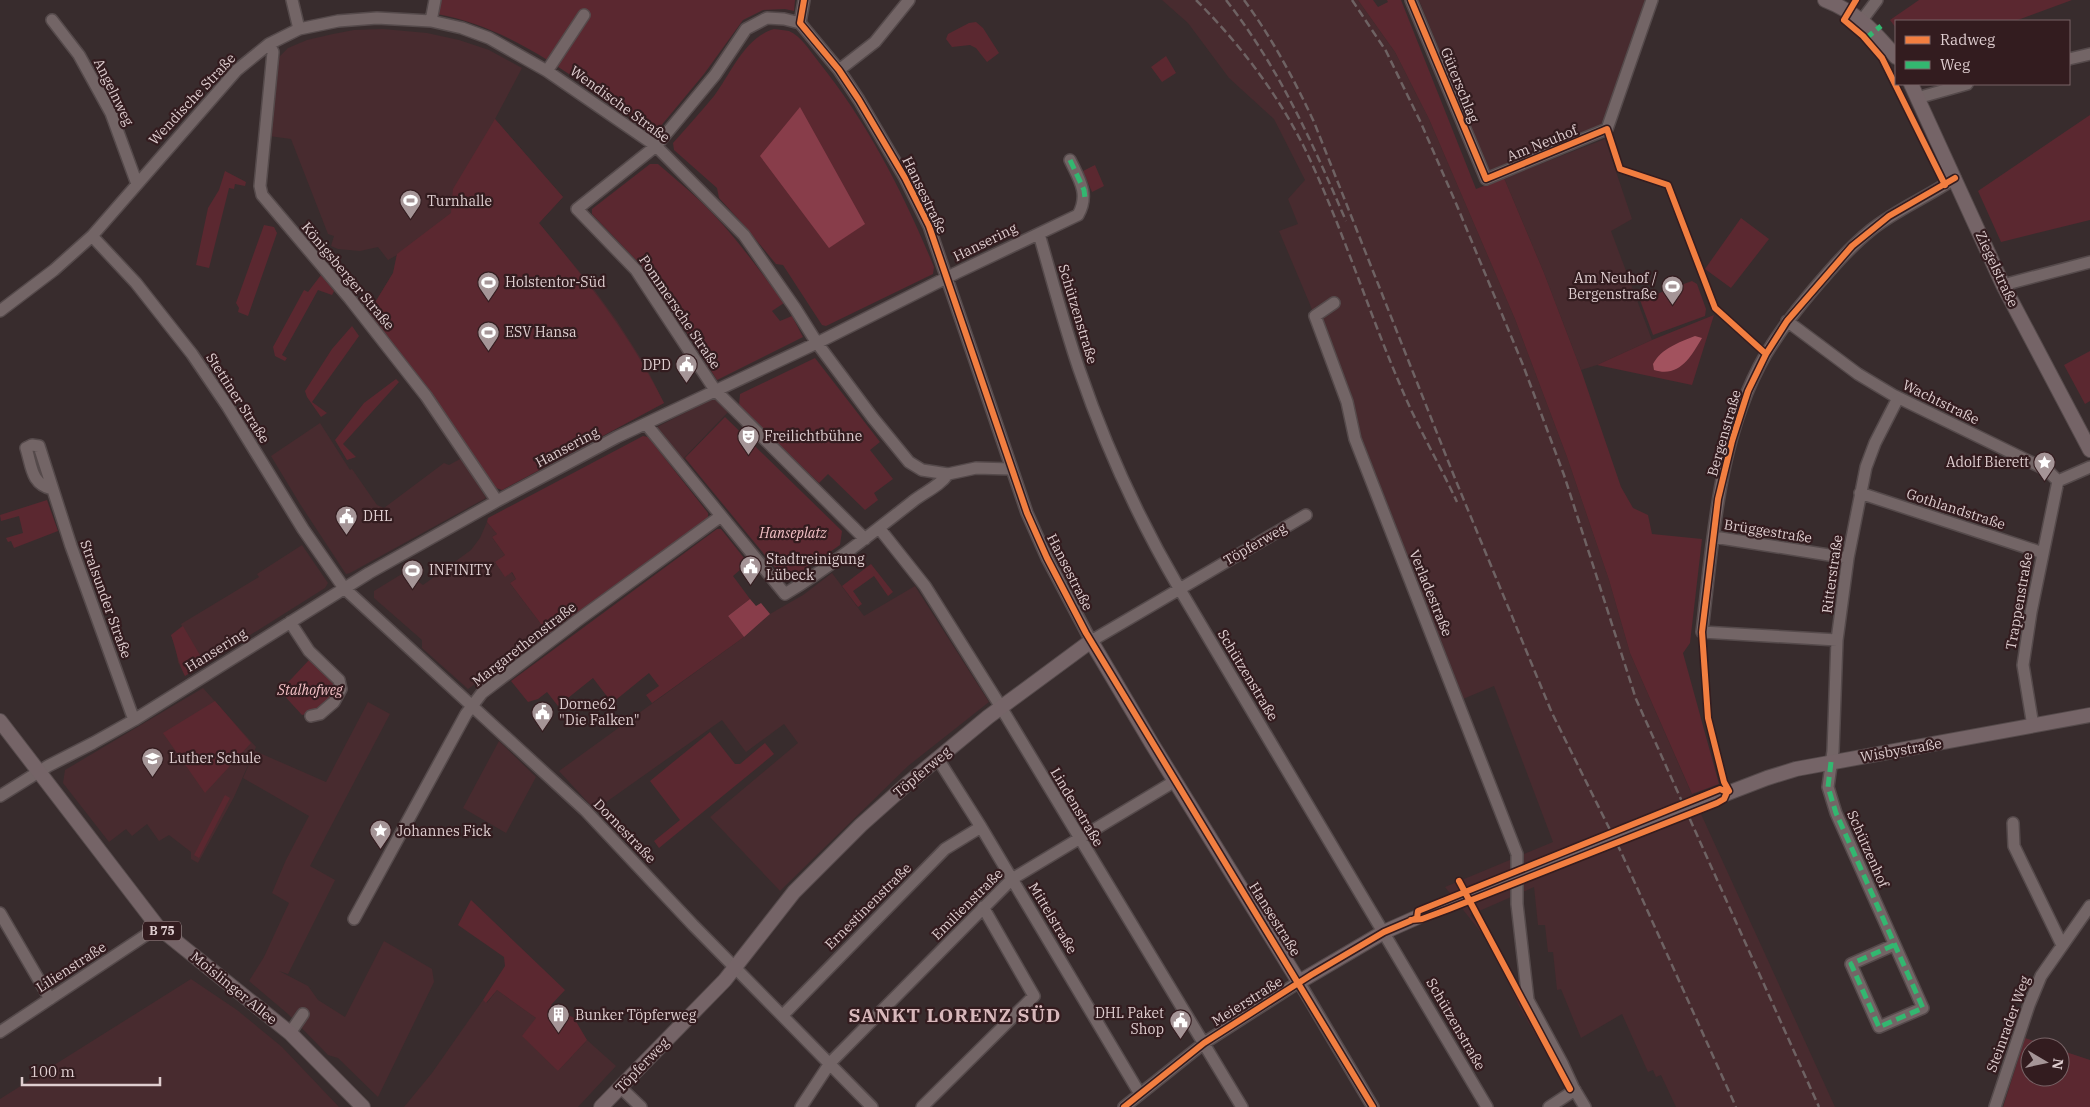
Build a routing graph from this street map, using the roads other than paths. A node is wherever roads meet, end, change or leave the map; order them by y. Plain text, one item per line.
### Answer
1 (292, 0) edge
2 (435, 0) edge
3 (804, 0) edge
4 (909, 0) edge
5 (1411, 0) edge
6 (1652, 0) edge
7 (1825, 0) edge
8 (1877, 0) edge
9 (584, 15) dead end
10 (52, 20) dead end
11 (1862, 20) junction
12 (432, 21) junction
13 (800, 23) junction
14 (299, 30) junction
15 (268, 44) junction
16 (2090, 54) edge
17 (1895, 57) edge
18 (2070, 59) edge
19 (839, 70) junction
20 (547, 71) junction
21 (1911, 85) edge
22 (1963, 85) edge
23 (1917, 98) junction
24 (656, 146) junction
25 (1070, 160) dead end
26 (1954, 178) junction
27 (1486, 179) joint
28 (137, 184) junction
29 (1039, 234) junction
30 (92, 236) junction
31 (2090, 262) edge
32 (947, 278) junction
33 (2004, 285) junction
34 (1334, 303) dead end
35 (0, 311) edge
36 (1787, 321) junction
37 (817, 343) junction
38 (714, 390) junction
39 (1898, 398) junction
40 (646, 424) junction
41 (2090, 450) edge
42 (2090, 467) edge
43 (1011, 469) junction
44 (922, 470) junction
45 (948, 474) junction
46 (2058, 481) junction
47 (52, 489) dead end
48 (926, 492) junction
49 (1860, 494) junction
50 (497, 501) junction
51 (1306, 515) dead end
52 (721, 516) junction
53 (879, 528) junction
54 (1714, 538) junction
55 (865, 539) junction
56 (2043, 553) junction
57 (1848, 558) junction
58 (344, 588) junction
59 (1179, 588) junction
60 (290, 622) junction
61 (1837, 640) junction
62 (1091, 641) junction
63 (471, 705) junction
64 (1000, 707) junction
65 (2090, 715) edge
66 (311, 716) dead end
67 (134, 720) junction
68 (0, 722) edge
69 (2033, 726) junction
70 (938, 759) junction
71 (1831, 762) junction
72 (39, 772) junction
73 (1175, 781) junction
74 (0, 796) edge
75 (2012, 823) dead end
76 (981, 827) junction
77 (1080, 839) junction
78 (1012, 879) junction
79 (1447, 904) joint
80 (2090, 906) edge
81 (984, 907) junction
82 (0, 913) edge
83 (354, 919) dead end
84 (158, 927) junction
85 (1384, 932) junction
86 (1894, 945) junction
87 (2062, 945) junction
88 (735, 967) junction
89 (1300, 982) junction
90 (50, 999) junction
91 (303, 1014) dead end
92 (783, 1014) junction
93 (0, 1032) edge
94 (290, 1033) junction
95 (1204, 1043) junction
96 (830, 1064) junction
97 (620, 1087) junction
98 (1575, 1090) junction
99 (1140, 1094) junction
100 (363, 1107) edge
101 (601, 1107) edge
102 (641, 1107) edge
103 (801, 1107) edge
104 (872, 1107) edge
105 (922, 1107) edge
106 (1124, 1107) edge
107 (1242, 1107) edge
108 (1374, 1107) edge
109 (1487, 1107) edge
110 (1549, 1107) edge
111 (1585, 1107) edge
112 (1995, 1107) edge

1 - 14 street
2 - 12 street
3 - 13 street
4 - 19 street
5 - 27 street, Güterschlag
6 - 27 street, Am Neuhof
7 - 11 main road
8 - 11 street
9 - 20 street
10 - 28 street, Angelnweg
11 - 17 main road
12 - 14 street, Wendische Straße
12 - 20 street, Wendische Straße
13 - 19 street, Hansestraße
13 - 24 street
14 - 15 street, Wendische Straße
15 - 28 street, Wendische Straße
15 - 50 street, Königsberger Straße
16 - 18 street
19 - 32 street, Hansestraße
20 - 24 street, Wendische Straße
21 - 23 main road, Ziegelstraße
22 - 23 street
23 - 26 main road, Ziegelstraße
24 - 37 street, Wendische Straße
24 - 38 street, Pommersche Straße
25 - 29 street, Hansering
26 - 33 main road, Ziegelstraße
26 - 36 street, Bergenstraße
28 - 30 street, Wendische Straße
29 - 32 street, Hansering
29 - 59 street, Schützenstraße
30 - 35 street, Wendische Straße
30 - 58 street, Stettiner Straße
31 - 33 street
32 - 37 street, Hansering
32 - 43 street, Hansestraße
33 - 41 main road, Ziegelstraße
34 - 98 street, Verladestraße
36 - 39 street, Wachtstraße
36 - 54 street, Bergenstraße
37 - 38 street, Hansering
37 - 44 street, Wendische Straße
38 - 40 street, Hansering
38 - 55 street
39 - 46 street, Wachtstraße
39 - 49 street, Ritterstraße
40 - 50 street, Hansering
40 - 52 street
42 - 46 street
43 - 45 street, Wendische Straße
43 - 62 street, Hansestraße
44 - 45 street, Wendische Straße
44 - 48 street
45 - 48 street
46 - 56 street, Trappenstraße
47 - 67 street, Stralsunder Straße
48 - 53 street
49 - 56 street, Gothlandstraße
49 - 57 street, Ritterstraße
50 - 58 street, Hansering
51 - 59 street, Töpferweg
52 - 55 street
52 - 63 street, Margarethenstraße
53 - 55 street
53 - 64 street, Lindenstraße
54 - 57 street, Brüggestraße
54 - 61 street, Bergenstraße
56 - 69 street, Trappenstraße
57 - 61 street, Ritterstraße
58 - 60 street, Hansering
58 - 63 street, Dornestraße
59 - 62 street, Töpferweg
59 - 85 street, Schützenstraße
60 - 66 street
60 - 67 street, Hansering
61 - 71 street, Ritterstraße
62 - 64 main road, Töpferweg
62 - 73 main road, Hansestraße
63 - 83 street, Margarethenstraße
63 - 88 street, Dornestraße
64 - 70 main road, Töpferweg
64 - 77 street, Lindenstraße
65 - 69 main road, Wisbystraße
67 - 72 street, Hansering
68 - 72 main road, Moislinger Allee / B 75
69 - 71 main road, Wisbystraße
70 - 76 street, Mittelstraße
70 - 88 main road, Töpferweg
71 - 79 main road, Wisbystraße, bridge
71 - 86 street, Schützenhof
72 - 74 street, Hansering
72 - 84 main road, Moislinger Allee / B 75
73 - 77 street, Emilienstraße
73 - 89 main road, Hansestraße
75 - 87 street
76 - 78 street, Mittelstraße
76 - 92 street, Ernestinenstraße
77 - 78 street, Emilienstraße
77 - 95 street, Lindenstraße
78 - 81 street, Emilienstraße
78 - 99 street, Mittelstraße
79 - 85 main road, Meierstraße
80 - 87 street, Steinrader Weg
81 - 96 street, Emilienstraße
81 - 105 street
82 - 90 street
84 - 90 street, Lilienstraße
84 - 94 main road, Moislinger Allee / B 75
85 - 89 main road, Meierstraße
85 - 109 street, Schützenstraße
86 - 86 street, Schützenhof
87 - 112 street, Steinrader Weg
88 - 92 street, Dornestraße
88 - 97 main road, Töpferweg
89 - 95 street, Meierstraße
89 - 108 street, Hansestraße
90 - 93 street, Lilienstraße
91 - 94 street
92 - 96 street, Dornestraße
94 - 100 main road, Moislinger Allee / B 75
95 - 99 street, Meierstraße
95 - 107 street, Lindenstraße
96 - 103 street, Emilienstraße
96 - 104 street, Dornestraße
97 - 101 main road, Töpferweg
97 - 102 street
98 - 110 street
98 - 111 street
99 - 106 street, Meierstraße

